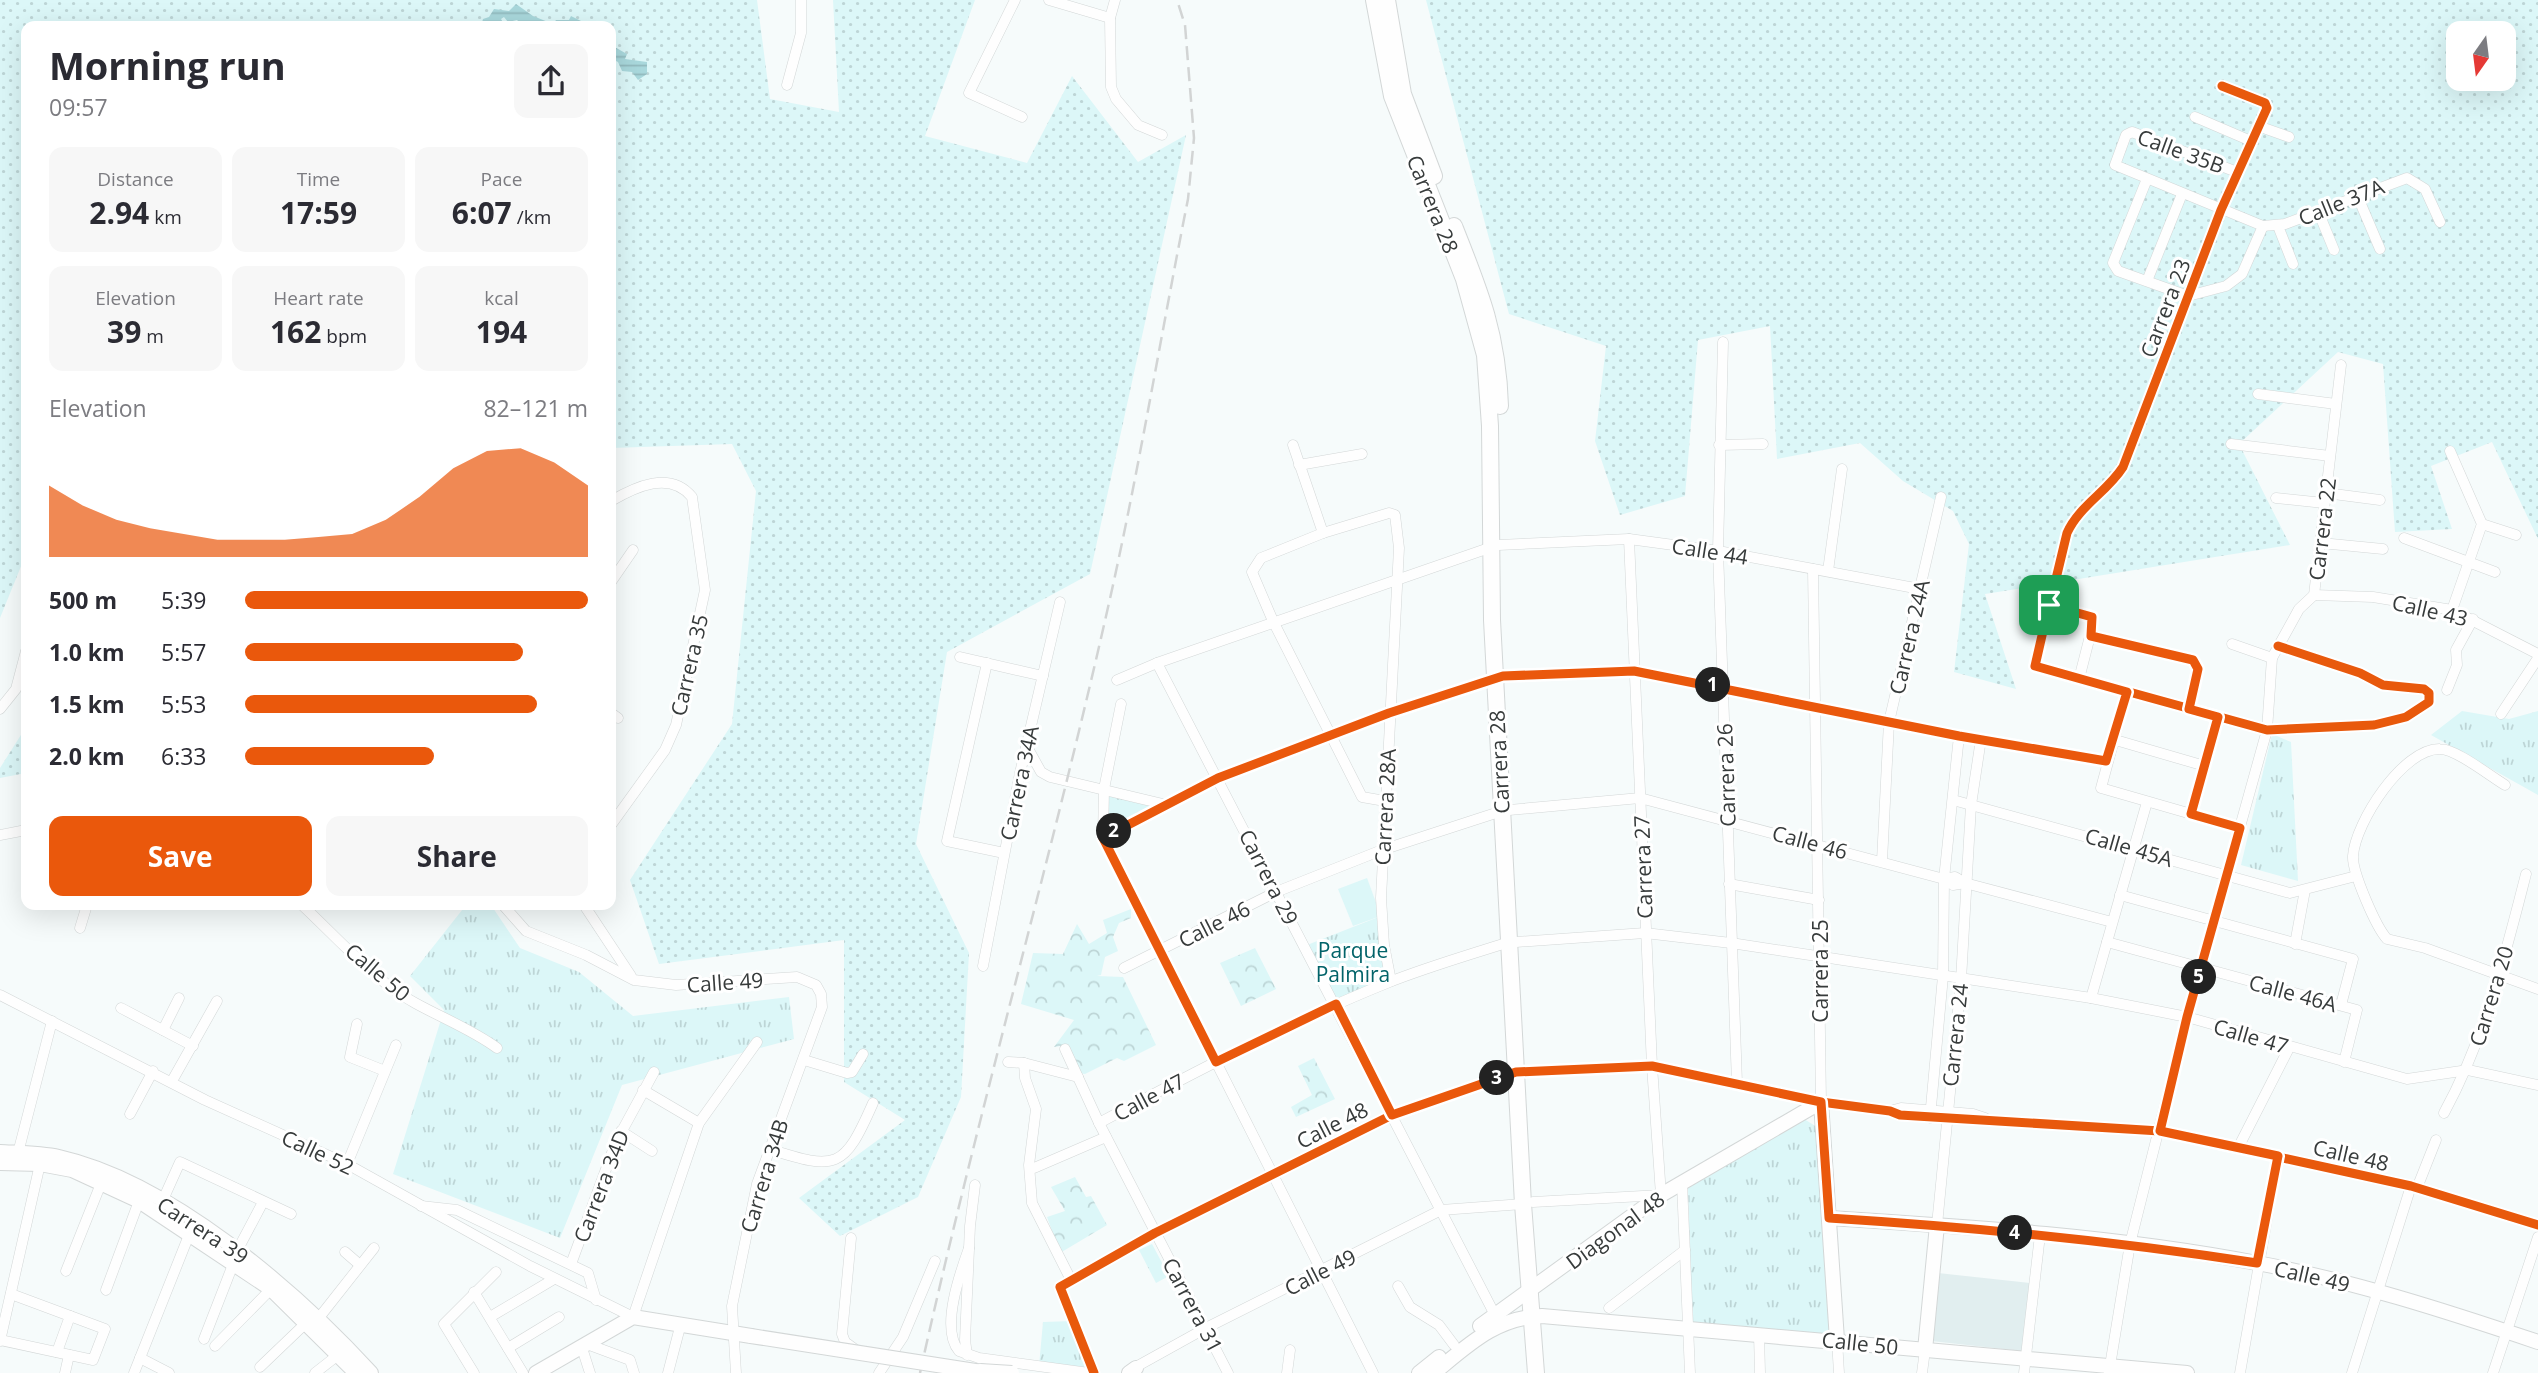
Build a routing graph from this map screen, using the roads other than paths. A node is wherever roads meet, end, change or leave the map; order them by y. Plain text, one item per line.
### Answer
1 (801, 0) edge
2 (1015, 0) edge
3 (1049, 0) edge
4 (1115, 0) edge
5 (1374, 0) edge
6 (1387, 0) edge
7 (1110, 19) junction
8 (787, 85) dead end
9 (2222, 86) dead end
10 (1022, 117) dead end
11 (2195, 117) dead end
12 (2258, 126) junction
13 (1162, 135) dead end
14 (2126, 135) joint
15 (2289, 137) dead end
16 (2251, 141) junction
17 (2237, 173) junction
18 (2147, 179) junction
19 (2182, 194) junction
20 (2357, 195) junction
21 (2221, 210) junction
22 (2318, 211) junction
23 (2440, 222) dead end
24 (2263, 226) junction
25 (2278, 226) junction
26 (2380, 249) dead end
27 (2334, 250) dead end
28 (2293, 264) dead end
29 (2147, 281) junction
30 (2188, 296) junction
31 (1479, 305) junction
32 (1723, 342) dead end
33 (2341, 365) dead end
34 (2258, 394) dead end
35 (2336, 404) junction
36 (1763, 444) dead end
37 (2231, 444) dead end
38 (1293, 445) dead end
39 (1718, 445) junction
40 (2449, 451) dead end
41 (1362, 454) dead end
42 (2330, 456) junction
43 (1299, 466) junction
44 (1842, 468) dead end
45 (1941, 497) dead end
46 (616, 498) edge
47 (2276, 498) dead end
48 (2325, 498) junction
49 (2380, 500) dead end
50 (2482, 524) junction
51 (1324, 533) junction
52 (2516, 535) dead end
53 (2404, 538) dead end
54 (1629, 539) junction
55 (2321, 543) junction
56 (1494, 546) junction
57 (2384, 549) dead end
58 (633, 550) dead end
59 (1718, 551) junction
60 (2468, 562) junction
61 (1814, 569) junction
62 (1828, 571) junction
63 (2495, 572) dead end
64 (616, 575) edge
65 (1398, 579) junction
66 (1920, 589) junction
67 (2314, 595) junction
68 (1060, 602) dead end
69 (2049, 605) junction
70 (2452, 610) junction
71 (2473, 618) junction
72 (1273, 621) junction
73 (2091, 636) junction
74 (2232, 644) dead end
75 (2278, 646) junction
76 (2538, 656) edge
77 (960, 657) dead end
78 (2272, 658) junction
79 (987, 663) junction
80 (1157, 663) junction
81 (1634, 671) junction
82 (1043, 676) junction
83 (1499, 676) junction
84 (2079, 679) junction
85 (1117, 680) dead end
86 (1723, 687) junction
87 (21, 690) edge
88 (2446, 690) dead end
89 (2127, 692) junction
90 (1121, 704) dead end
91 (0, 709) edge
92 (1818, 709) junction
93 (2189, 709) junction
94 (1389, 713) junction
95 (2501, 714) dead end
96 (2218, 717) junction
97 (1889, 722) junction
98 (2267, 730) junction
99 (1331, 736) junction
100 (1959, 736) junction
101 (1981, 739) junction
102 (2112, 739) junction
103 (1026, 745) junction
104 (2106, 761) junction
105 (2205, 766) junction
106 (1218, 778) junction
107 (2505, 785) dead end
108 (1104, 789) junction
109 (1640, 798) junction
110 (1953, 800) junction
111 (1385, 801) junction
112 (2147, 802) junction
113 (1163, 804) junction
114 (1971, 805) junction
115 (1505, 811) junction
116 (2191, 814) junction
117 (616, 818) edge
118 (1727, 820) junction
119 (2240, 828) junction
120 (21, 831) edge
121 (0, 835) edge
122 (1103, 838) junction
123 (1819, 843) junction
124 (2133, 848) junction
125 (1382, 850) junction
126 (1004, 853) junction
127 (1882, 861) junction
128 (2526, 874) dead end
129 (2228, 876) junction
130 (2356, 876) junction
131 (1944, 879) junction
132 (1965, 883) junction
133 (1729, 884) junction
134 (2305, 890) junction
135 (1276, 892) junction
136 (2120, 895) junction
137 (1819, 900) junction
138 (85, 910) edge
139 (307, 910) edge
140 (508, 910) edge
141 (587, 910) edge
142 (2112, 922) junction
143 (2216, 922) junction
144 (80, 928) dead end
145 (1645, 933) junction
146 (1512, 942) junction
147 (2107, 942) junction
148 (1731, 943) junction
149 (2295, 944) junction
150 (1160, 951) junction
151 (1819, 957) junction
152 (983, 965) dead end
153 (1125, 968) dead end
154 (2202, 969) junction
155 (2499, 977) junction
156 (634, 979) junction
157 (1961, 980) junction
158 (1391, 981) junction
159 (1942, 981) junction
160 (816, 985) joint
161 (2538, 989) edge
162 (0, 995) edge
163 (179, 998) dead end
164 (2091, 998) junction
165 (217, 1001) dead end
166 (1336, 1004) junction
167 (2341, 1006) junction
168 (121, 1008) dead end
169 (2187, 1017) junction
170 (52, 1021) junction
171 (357, 1024) dead end
172 (163, 1030) junction
173 (757, 1042) dead end
174 (396, 1045) dead end
175 (193, 1046) junction
176 (497, 1048) dead end
177 (2289, 1048) junction
178 (1065, 1049) dead end
179 (863, 1054) dead end
180 (804, 1060) junction
181 (1008, 1062) dead end
182 (1216, 1062) junction
183 (2344, 1062) junction
184 (1024, 1063) junction
185 (1652, 1066) junction
186 (2468, 1070) junction
187 (153, 1071) junction
188 (385, 1071) junction
189 (1520, 1071) junction
190 (654, 1072) dead end
191 (1078, 1077) junction
192 (172, 1081) junction
193 (1737, 1083) junction
194 (2538, 1085) edge
195 (643, 1090) junction
196 (1821, 1102) junction
197 (873, 1103) dead end
198 (2444, 1113) dead end
199 (130, 1114) dead end
200 (1930, 1114) junction
201 (1392, 1115) junction
202 (1946, 1115) junction
203 (699, 1123) junction
204 (1099, 1123) junction
205 (621, 1131) junction
206 (2160, 1131) junction
207 (1106, 1137) junction
208 (2436, 1140) dead end
209 (2238, 1148) junction
210 (769, 1149) junction
211 (652, 1151) dead end
212 (0, 1152) edge
213 (18, 1153) junction
214 (2278, 1156) junction
215 (0, 1163) edge
216 (40, 1164) junction
217 (347, 1164) junction
218 (1034, 1168) dead end
219 (1274, 1174) junction
220 (102, 1181) junction
221 (1682, 1183) junction
222 (975, 1185) dead end
223 (2414, 1187) junction
224 (1661, 1195) junction
225 (139, 1200) junction
226 (162, 1202) junction
227 (263, 1202) junction
228 (1528, 1203) junction
229 (420, 1206) junction
230 (1441, 1210) junction
231 (291, 1214) dead end
232 (1829, 1218) junction
233 (1937, 1224) junction
234 (2538, 1225) edge
235 (192, 1227) junction
236 (1155, 1233) junction
237 (2040, 1235) junction
238 (2538, 1237) edge
239 (851, 1238) dead end
240 (2130, 1244) junction
241 (374, 1248) dead end
242 (969, 1248) junction
243 (1685, 1250) junction
244 (345, 1252) dead end
245 (236, 1257) junction
246 (934, 1261) dead end
247 (2257, 1263) junction
248 (571, 1264) junction
249 (360, 1265) junction
250 (66, 1271) dead end
251 (496, 1272) dead end
252 (1323, 1272) junction
253 (554, 1279) junction
254 (1071, 1280) junction
255 (1398, 1286) dead end
256 (271, 1289) junction
257 (106, 1290) dead end
258 (1534, 1290) junction
259 (2378, 1291) junction
260 (474, 1292) junction
261 (11, 1294) junction
262 (596, 1300) junction
263 (1609, 1308) dead end
264 (3, 1310) edge
265 (1495, 1315) junction
266 (70, 1316) junction
267 (1536, 1316) junction
268 (490, 1317) junction
269 (559, 1317) dead end
270 (633, 1317) junction
271 (313, 1320) junction
272 (680, 1327) junction
273 (1206, 1328) junction
274 (1688, 1329) junction
275 (2506, 1332) junction
276 (735, 1334) junction
277 (1759, 1334) junction
278 (204, 1339) dead end
279 (0, 1340) edge
280 (1837, 1340) junction
281 (2538, 1342) edge
282 (1454, 1345) junction
283 (215, 1346) dead end
284 (585, 1346) junction
285 (508, 1348) junction
286 (1290, 1350) dead end
287 (1925, 1350) junction
288 (57, 1352) junction
289 (69, 1355) junction
290 (338, 1355) junction
291 (141, 1358) junction
292 (979, 1358) junction
293 (2026, 1358) junction
294 (971, 1366) edge
295 (261, 1367) dead end
296 (882, 1369) edge
297 (2109, 1369) edge
298 (1130, 1371) edge
299 (65, 1373) edge
300 (134, 1373) edge
301 (169, 1373) edge
302 (315, 1373) edge
303 (356, 1373) edge
304 (371, 1373) edge
305 (474, 1373) edge
306 (523, 1373) edge
307 (536, 1373) edge
308 (590, 1373) edge
309 (634, 1373) edge
310 (668, 1373) edge
311 (736, 1373) edge
312 (988, 1373) edge
313 (1012, 1373) edge
314 (1092, 1373) edge
315 (1228, 1373) edge
316 (1287, 1373) edge
317 (1373, 1373) edge
318 (1419, 1373) edge
319 (1434, 1373) edge
320 (1536, 1373) edge
321 (1547, 1373) edge
322 (1690, 1373) edge
323 (1760, 1373) edge
324 (1839, 1373) edge
325 (1922, 1373) edge
326 (2024, 1373) edge
327 (2188, 1373) edge
328 (2240, 1373) edge
329 (2352, 1373) edge
330 (2493, 1373) edge

1 - 8 street
2 - 10 street
3 - 7 street
4 - 7 street
5 - 31 main road, Carrera 28
6 - 31 main road, Carrera 28
7 - 13 street
9 - 12 street, Carrera 23
11 - 16 street
12 - 15 street
12 - 16 street, Carrera 23
14 - 17 street, Calle 35B
14 - 18 street, Calle 37A
16 - 17 street, Carrera 23
17 - 21 street, Carrera 23
18 - 19 street, Calle 37A
18 - 29 street
19 - 21 street, Calle 37A
19 - 29 street
20 - 22 street, Calle 37A
20 - 23 street, Calle 37A
20 - 26 street
21 - 24 street, Calle 37A
21 - 30 street, Carrera 23
22 - 25 street, Calle 37A
22 - 27 street
24 - 25 street, Calle 37A
24 - 30 street, Carrera 23
25 - 28 street
29 - 30 street
30 - 69 street, Carrera 23
31 - 56 main road, Carrera 28
32 - 39 street, Carrera 26
33 - 35 street, Carrera 22
34 - 35 street
35 - 42 street, Carrera 22
36 - 39 street
37 - 42 street
38 - 43 street
39 - 59 street, Carrera 26
40 - 50 street
41 - 43 street
42 - 48 street, Carrera 22
43 - 51 street
44 - 62 street
45 - 66 street, Carrera 24A
46 - 117 street, Carrera 35
47 - 48 street
48 - 49 street
48 - 55 street, Carrera 22
50 - 52 street
50 - 60 street
51 - 65 street, Carrera 28A
51 - 72 street
53 - 60 street
54 - 56 street, Calle 44
54 - 59 street, Calle 44
54 - 81 street, Carrera 27
55 - 57 street
55 - 67 street, Carrera 22
56 - 65 street, Calle 44
56 - 83 main road, Carrera 28
58 - 64 street
59 - 61 street, Calle 44
59 - 86 street, Carrera 26
60 - 63 street
60 - 70 street
61 - 62 street, Calle 44
61 - 92 street, Carrera 25
62 - 66 street, Calle 44
65 - 72 street, Calle 44
65 - 94 street, Carrera 28A
66 - 97 street, Carrera 24A
67 - 70 street, Calle 43
67 - 75 street, Carrera 22
68 - 82 street, Carrera 34A
69 - 73 street
69 - 84 street
70 - 71 street, Calle 43
71 - 76 street, Calle 43
71 - 88 street
72 - 80 street, Calle 44
72 - 99 street
73 - 84 street
73 - 93 street
74 - 78 street
75 - 78 street, Carrera 22
75 - 98 street
76 - 95 street
77 - 79 street
78 - 98 street, Carrera 22
79 - 82 street
79 - 126 street
80 - 85 street, Calle 44
80 - 106 street, Carrera 29
81 - 83 street
81 - 86 street
81 - 109 street, Carrera 27
82 - 103 street, Carrera 34A
83 - 94 street
83 - 115 main road, Carrera 28
84 - 89 street
86 - 92 street
86 - 118 street, Carrera 26
87 - 91 street
89 - 93 street
89 - 102 street
90 - 108 street
92 - 97 street
92 - 123 street, Carrera 25
93 - 96 street
94 - 99 street
94 - 111 street, Carrera 28A
96 - 98 street
96 - 105 street
97 - 100 street
97 - 127 street, Carrera 24A
98 - 119 street, Carrera 22
99 - 106 street
99 - 111 street
100 - 101 street
100 - 110 street, Carrera 24
101 - 104 street
101 - 114 street, Carrera 24
102 - 104 street
102 - 105 street
103 - 108 street
103 - 126 street, Carrera 34A
104 - 112 street
105 - 116 street
106 - 113 street
106 - 135 street, Carrera 29
107 - 130 street
108 - 113 street
108 - 122 street
109 - 115 street, Calle 46
109 - 118 street, Calle 46
109 - 145 street, Carrera 27
110 - 114 street, Calle 45A
110 - 131 street, Carrera 24
111 - 125 street, Carrera 28A
112 - 116 street
112 - 124 street
113 - 122 street
114 - 124 street, Calle 45A
114 - 132 street, Carrera 24
115 - 125 street, Calle 46
115 - 146 main road, Carrera 28
116 - 119 street
118 - 123 street, Calle 46
118 - 133 street, Carrera 26
119 - 129 street, Carrera 22
120 - 121 street
122 - 150 street
123 - 127 street, Calle 46
123 - 137 street, Carrera 25
124 - 129 street, Calle 45A
124 - 136 street
125 - 135 street, Calle 46
125 - 158 street, Carrera 28A
126 - 152 street, Carrera 34A
127 - 131 street, Calle 46
128 - 155 street, Carrera 20
129 - 134 street, Calle 45A
129 - 143 street, Carrera 22
130 - 134 street, Calle 45A
130 - 155 street
131 - 132 street, Calle 46
131 - 159 street, Carrera 24
132 - 142 street, Calle 46
132 - 157 street, Carrera 24
133 - 137 street
133 - 148 street, Carrera 26
134 - 149 street
135 - 150 street, Calle 46
135 - 166 street, Carrera 29
136 - 142 street
136 - 143 street
137 - 151 street, Carrera 25
138 - 144 street
139 - 176 street, Calle 50
140 - 156 street
141 - 156 street
142 - 147 street
143 - 149 street
143 - 154 street, Carrera 22
145 - 146 street, Calle 47
145 - 148 street, Calle 47
145 - 185 street, Carrera 27
146 - 158 street, Calle 47
146 - 189 main road, Carrera 28
147 - 154 street, Calle 46A
147 - 164 street
148 - 151 street, Calle 47
148 - 193 street, Carrera 26
149 - 167 street
150 - 153 street, Calle 46
150 - 182 street
151 - 159 street, Calle 47
151 - 196 street, Carrera 25
154 - 167 street, Calle 46A
154 - 169 street, Carrera 22
155 - 161 street
155 - 186 street, Carrera 20
156 - 160 street, Calle 49
157 - 159 street, Calle 47
157 - 164 street, Calle 47
157 - 202 street, Carrera 24
158 - 166 street, Calle 47
159 - 200 street, Carrera 24
160 - 180 street, Carrera 34B
162 - 170 street, Calle 52
163 - 172 street
164 - 169 street, Calle 47
165 - 175 street
166 - 182 street, Calle 47
166 - 201 street, Carrera 29
167 - 183 street, Calle 46A
168 - 172 street
169 - 177 street, Calle 47
169 - 206 street, Carrera 22
170 - 187 street, Calle 52
170 - 213 street
171 - 188 street
172 - 175 street
173 - 203 street
174 - 188 street
175 - 192 street
177 - 183 street, Calle 47
177 - 209 street
178 - 191 street, Carrera 31
179 - 180 street
180 - 210 street, Carrera 34B
181 - 184 street
182 - 204 street, Calle 47
182 - 219 street
183 - 186 street, Calle 47
184 - 191 street
184 - 254 street
185 - 189 street, Calle 48
185 - 193 street, Calle 48
185 - 224 street, Carrera 27
186 - 194 street, Calle 47
186 - 198 street, Carrera 20
187 - 192 street, Calle 52
187 - 199 street
188 - 217 street
189 - 201 street, Calle 48
189 - 228 main road, Carrera 28
190 - 195 street, Carrera 34D
191 - 204 street, Carrera 31
192 - 217 street, Calle 52
193 - 196 street, Calle 48
195 - 203 street
195 - 205 street, Carrera 34D
196 - 200 street, Calle 48
196 - 221 street, Diagonal 48
196 - 232 street, Carrera 25
197 - 210 street
200 - 202 street, Calle 48
201 - 219 street, Calle 48
201 - 230 street, Carrera 29
202 - 206 street, Calle 48
202 - 233 street, Carrera 24
203 - 270 street
204 - 207 street, Carrera 31
205 - 211 street
205 - 248 street, Carrera 34D
206 - 209 street, Calle 48
206 - 240 street, Carrera 22
207 - 218 street, Calle 47
207 - 236 street, Carrera 31
208 - 223 street
209 - 214 street, Calle 48
210 - 276 street, Carrera 34B
212 - 213 street, Carrera 39
213 - 226 street, Carrera 39
214 - 223 street, Calle 48
214 - 247 street
215 - 216 street, Carrera 39
216 - 220 street, Carrera 39
216 - 261 street
217 - 229 street, Calle 52
219 - 236 street, Calle 48
219 - 252 street
220 - 225 street, Carrera 39
220 - 250 street
221 - 224 street, Diagonal 48
221 - 243 street
222 - 242 street
223 - 234 street, Calle 48
223 - 259 street
224 - 228 street, Calle 49
224 - 258 street, Diagonal 48
225 - 235 street, Carrera 39
225 - 257 street
226 - 227 street
226 - 235 street, Carrera 39
227 - 231 street
227 - 245 street
228 - 230 street, Calle 49
228 - 258 main road, Carrera 28
229 - 248 street
229 - 253 street, Calle 52
230 - 252 street, Calle 49
230 - 265 street, Carrera 29
232 - 233 street, Calle 49
232 - 280 street, Carrera 25
233 - 237 street, Calle 49
233 - 287 street, Carrera 24
235 - 245 street, Carrera 39
235 - 291 street
236 - 254 street, Calle 48
236 - 273 street, Carrera 31
237 - 240 street, Calle 49
237 - 293 street
238 - 275 street
239 - 296 street
240 - 247 street, Calle 49
240 - 297 street, Carrera 22
241 - 249 street
242 - 294 street
242 - 294 street
243 - 263 street
243 - 274 street
244 - 249 street
245 - 256 street, Carrera 39
245 - 271 street, Carrera 39
245 - 278 street
246 - 296 street
247 - 259 street, Calle 49
247 - 328 street
248 - 262 street
249 - 271 street
251 - 260 street
252 - 273 street, Calle 49
252 - 317 street
253 - 262 street, Calle 52
253 - 268 street
254 - 314 street, Calle 48
255 - 282 street
256 - 271 street, Carrera 39
256 - 283 street
258 - 265 street, Diagonal 48
258 - 267 main road, Carrera 28
259 - 275 street, Calle 49
259 - 329 street
260 - 268 street
260 - 305 street
261 - 264 street
261 - 266 street
262 - 270 street, Calle 52
264 - 279 street
265 - 282 street, Diagonal 48
266 - 288 street
266 - 289 street
267 - 274 street, Calle 50
267 - 319 street
267 - 320 main road, Carrera 28
267 - 321 main road, Carrera 28
268 - 285 street
269 - 285 street
270 - 272 street, Calle 52
270 - 284 street
271 - 290 street, Carrera 39
271 - 295 street
271 - 304 street, Carrera 39
272 - 276 street, Calle 52
272 - 310 street
273 - 298 street, Calle 49
273 - 315 street, Carrera 31
274 - 277 street, Calle 50
274 - 322 street
275 - 281 street, Calle 49
275 - 330 street
276 - 294 street, Calle 52, bridge
276 - 311 street, Carrera 34B
277 - 280 street, Calle 50
277 - 323 street
279 - 288 street
280 - 287 street, Calle 50
280 - 324 street, Carrera 25
282 - 318 street, Diagonal 48
284 - 307 street
284 - 308 street
284 - 309 street
285 - 306 street
286 - 316 street
287 - 293 street, Calle 50
287 - 325 street, Carrera 24
288 - 289 street
289 - 299 street
290 - 302 street
290 - 303 street, Carrera 39
291 - 300 street
291 - 301 street
292 - 294 street
292 - 294 street
292 - 314 street
293 - 297 street, Calle 50
293 - 326 street
294 - 312 street, Calle 52, bridge
294 - 313 street, Calle 52, bridge
297 - 327 street, Calle 50

